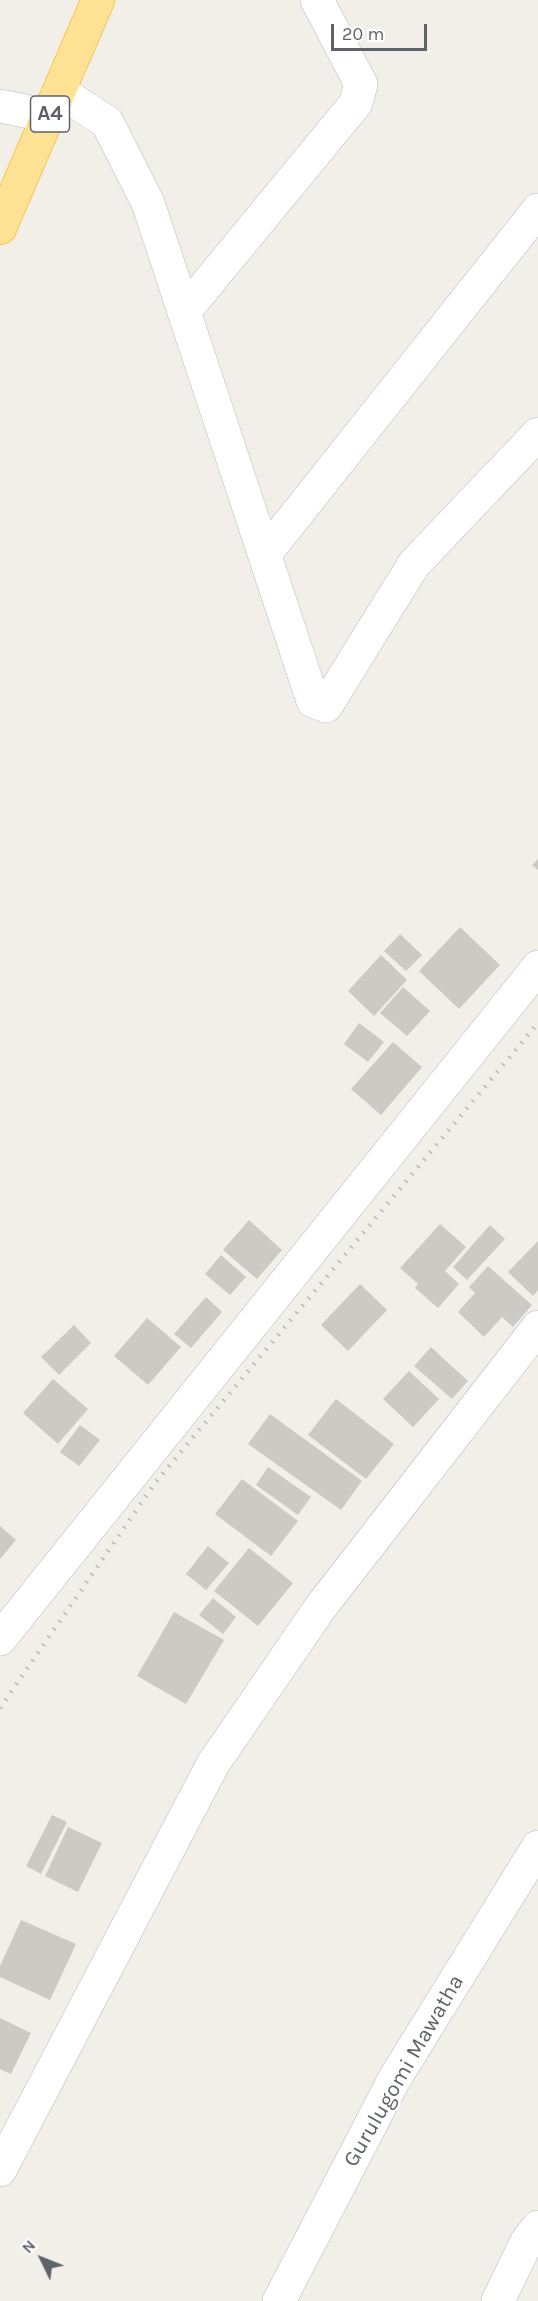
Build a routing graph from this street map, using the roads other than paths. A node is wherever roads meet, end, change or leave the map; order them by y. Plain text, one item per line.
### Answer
1 (98, 0) edge
2 (317, 0) edge
3 (54, 104) junction
4 (0, 106) edge
5 (538, 210) edge
6 (0, 228) edge
7 (184, 312) junction
8 (538, 434) edge
9 (265, 554) junction
10 (538, 967) edge
11 (538, 1327) edge
12 (0, 1639) edge
13 (538, 1847) edge
14 (0, 2170) edge
15 (538, 2227) edge
16 (279, 2301) edge
17 (498, 2301) edge

1 - 3 highway, A4
2 - 7 street
3 - 4 street
3 - 6 highway, A4
3 - 7 street
5 - 9 street
7 - 9 street
8 - 9 street
10 - 12 street
11 - 14 street
13 - 16 street, Gurulugomi Mawatha
15 - 17 street

